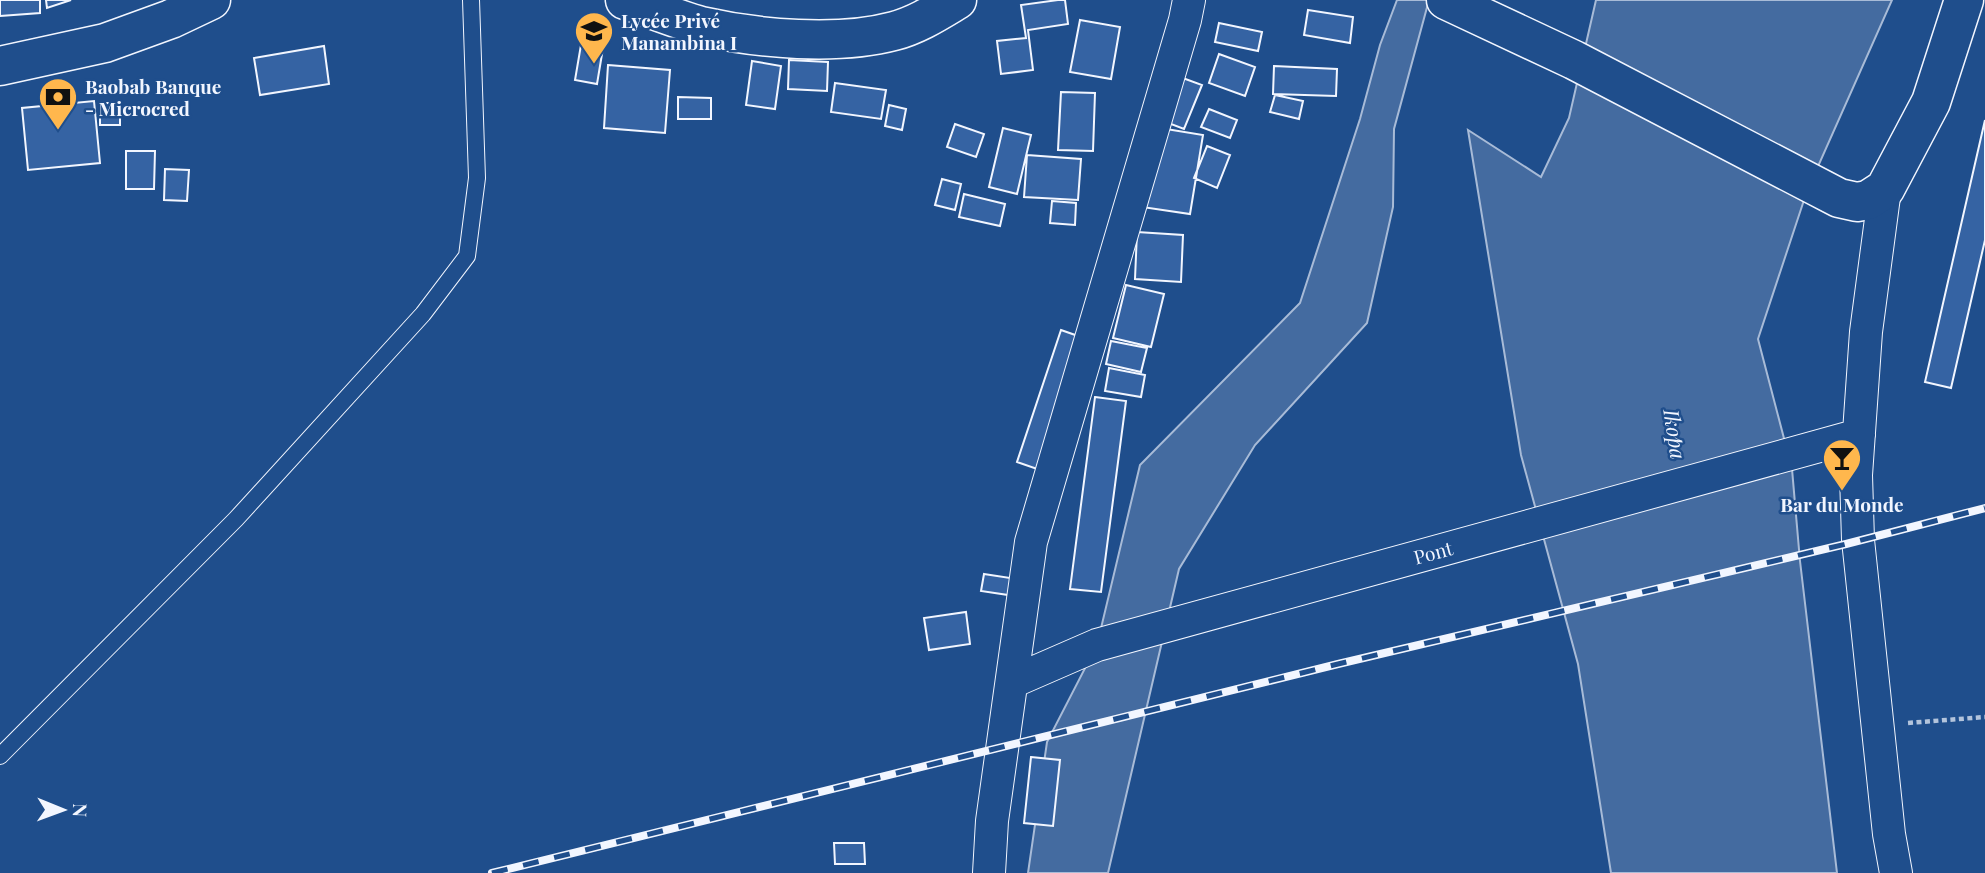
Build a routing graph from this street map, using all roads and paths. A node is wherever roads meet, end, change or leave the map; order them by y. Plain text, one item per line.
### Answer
1 (211, 0) edge
2 (471, 0) edge
3 (625, 0) edge
4 (957, 0) edge
5 (1189, 0) edge
6 (1446, 0) edge
7 (1964, 0) edge
8 (0, 66) edge
9 (1885, 190) junction
10 (1859, 435) junction
11 (1012, 682) junction
12 (1985, 717) edge
13 (1879, 726) junction
14 (0, 756) edge
15 (989, 873) edge
16 (1896, 873) edge

1 - 8 main road
2 - 14 lane
3 - 4 main road
5 - 11 street
6 - 9 main road
7 - 9 main road
9 - 10 street
10 - 11 street, Pont
10 - 13 street
11 - 15 street
12 - 13 path
13 - 16 street

